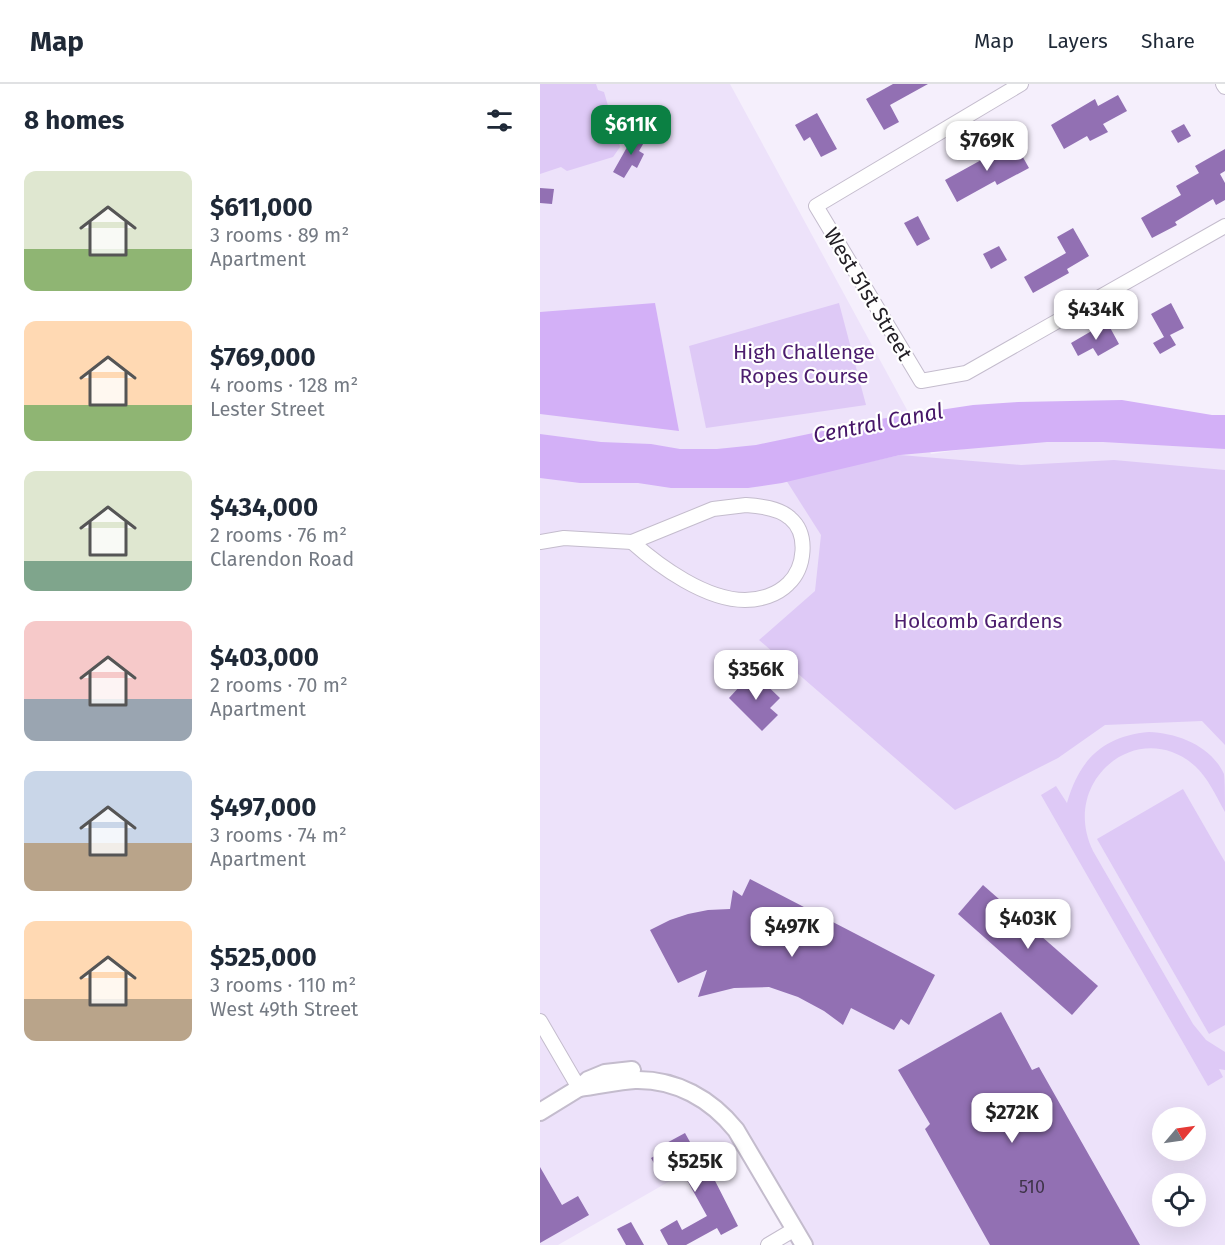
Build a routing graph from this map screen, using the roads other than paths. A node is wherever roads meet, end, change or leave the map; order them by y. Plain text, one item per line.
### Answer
1 (1022, 84) edge
2 (1225, 226) edge
3 (540, 542) edge
4 (632, 542) junction
5 (540, 1021) edge
6 (579, 1088) junction
7 (540, 1112) edge
8 (795, 1229) junction
9 (768, 1245) edge
10 (804, 1245) edge

1 - 2 street, West 51st Street
3 - 4 street
4 - 4 street
5 - 6 street
6 - 7 street
6 - 8 street
8 - 9 street
8 - 10 street

